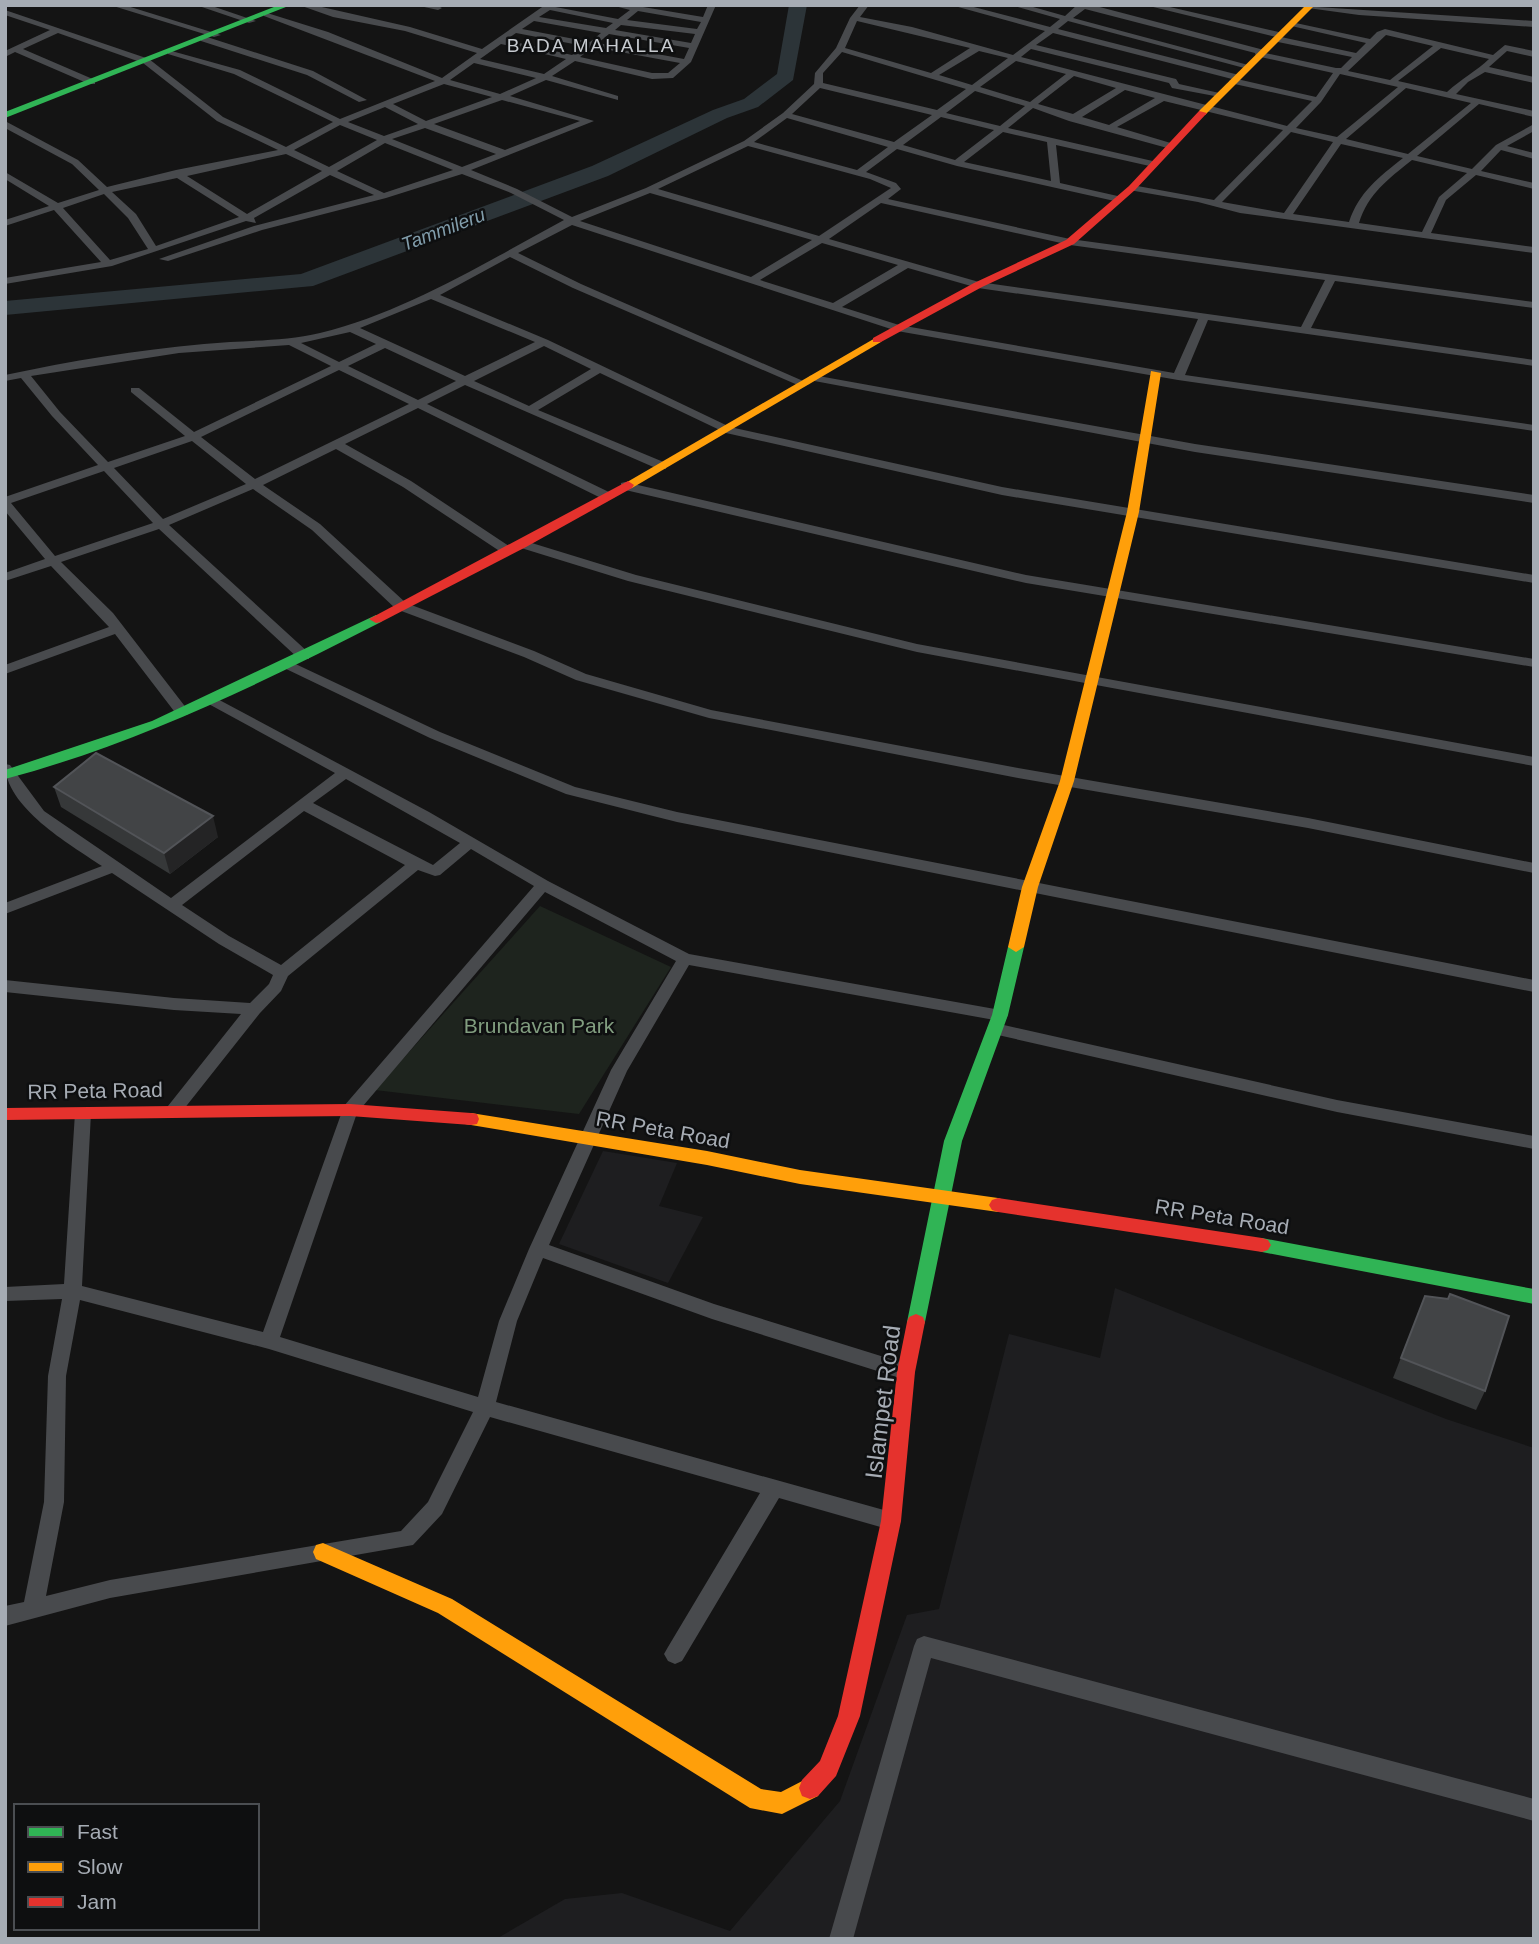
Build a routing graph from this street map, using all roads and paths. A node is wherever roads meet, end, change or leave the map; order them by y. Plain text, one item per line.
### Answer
1 (114, 5) edge
2 (200, 5) edge
3 (287, 5) edge
4 (303, 5) edge
5 (419, 5) edge
6 (615, 5) edge
7 (711, 5) edge
8 (865, 5) edge
9 (955, 5) edge
10 (1015, 5) edge
11 (1083, 5) edge
12 (1149, 5) edge
13 (1290, 5) edge
14 (549, 6) edge
15 (638, 7) edge
16 (1309, 7) edge
17 (438, 8) dead end
18 (1361, 9) edge
19 (5, 12) edge
20 (259, 18) junction
21 (530, 18) junction
22 (854, 18) junction
23 (1067, 18) junction
24 (706, 20) junction
25 (619, 22) junction
26 (1516, 22) junction
27 (1534, 24) edge
28 (58, 30) junction
29 (513, 30) junction
30 (1051, 30) junction
31 (700, 32) junction
32 (606, 33) junction
33 (1282, 33) junction
34 (210, 37) junction
35 (498, 41) junction
36 (1374, 42) junction
37 (591, 45) junction
38 (1439, 45) junction
39 (694, 46) junction
40 (1029, 46) junction
41 (977, 48) junction
42 (1505, 48) junction
43 (840, 49) junction
44 (17, 50) junction
45 (171, 52) junction
46 (482, 52) junction
47 (5, 54) edge
48 (1534, 54) edge
49 (1358, 56) junction
50 (574, 58) junction
51 (1012, 58) junction
52 (1495, 58) junction
53 (472, 60) junction
54 (146, 61) junction
55 (687, 62) junction
56 (1248, 66) junction
57 (1484, 69) junction
58 (1341, 70) junction
59 (1072, 74) junction
60 (932, 76) junction
61 (545, 77) junction
62 (1534, 80) edge
63 (443, 81) junction
64 (92, 82) junction
65 (1391, 83) junction
66 (818, 85) junction
67 (1403, 87) junction
68 (1124, 88) junction
69 (975, 89) junction
70 (1220, 94) junction
71 (1449, 95) junction
72 (501, 97) junction
73 (615, 98) dead end
74 (1162, 98) junction
75 (362, 100) dead end
76 (1318, 100) junction
77 (1478, 101) junction
78 (386, 104) junction
79 (1030, 106) junction
80 (1205, 109) junction
81 (942, 113) junction
82 (1534, 114) edge
83 (5, 115) edge
84 (786, 115) junction
85 (1072, 118) junction
86 (340, 122) junction
87 (5, 124) edge
88 (427, 125) junction
89 (1534, 127) edge
90 (1002, 128) junction
91 (1108, 129) junction
92 (1289, 129) junction
93 (384, 139) junction
94 (1338, 141) junction
95 (1051, 142) junction
96 (747, 144) junction
97 (1171, 146) junction
98 (895, 147) junction
99 (1499, 147) junction
100 (285, 151) junction
101 (503, 153) junction
102 (1534, 156) edge
103 (1411, 157) junction
104 (957, 163) junction
105 (1154, 164) junction
106 (463, 170) junction
107 (1474, 172) junction
108 (176, 173) junction
109 (331, 173) junction
110 (859, 173) junction
111 (5, 175) edge
112 (20, 184) junction
113 (1056, 186) junction
114 (1534, 186) edge
115 (5, 189) edge
116 (649, 190) junction
117 (104, 191) junction
118 (1126, 193) junction
119 (383, 197) junction
120 (880, 200) junction
121 (1216, 203) junction
122 (55, 205) junction
123 (249, 217) junction
124 (1286, 217) junction
125 (567, 218) junction
126 (5, 223) edge
127 (1353, 226) junction
128 (258, 228) junction
129 (1426, 236) junction
130 (820, 240) junction
131 (1070, 242) junction
132 (154, 250) junction
133 (1534, 250) edge
134 (510, 253) junction
135 (164, 260) dead end
136 (108, 264) junction
137 (907, 264) junction
138 (1332, 276) junction
139 (7, 279) edge
140 (752, 281) junction
141 (978, 285) junction
142 (433, 296) junction
143 (1534, 305) edge
144 (834, 307) junction
145 (1205, 317) junction
146 (348, 327) junction
147 (897, 328) junction
148 (1306, 330) junction
149 (290, 342) junction
150 (544, 342) junction
151 (385, 344) junction
152 (1534, 363) edge
153 (340, 367) junction
154 (599, 369) junction
155 (1155, 373) junction
156 (23, 374) junction
157 (1178, 377) junction
158 (5, 378) edge
159 (469, 381) junction
160 (808, 381) junction
161 (135, 390) dead end
162 (419, 406) junction
163 (529, 410) junction
164 (1534, 428) edge
165 (726, 430) junction
166 (192, 437) junction
167 (1146, 439) junction
168 (336, 444) junction
169 (107, 466) junction
170 (662, 466) junction
171 (255, 484) junction
172 (625, 486) junction
173 (607, 496) junction
174 (1534, 499) edge
175 (5, 502) edge
176 (1133, 512) junction
177 (11, 517) edge
178 (161, 524) junction
179 (515, 547) junction
180 (52, 560) junction
181 (5, 577) edge
182 (1534, 579) edge
183 (1115, 593) junction
184 (401, 606) junction
185 (118, 628) junction
186 (304, 656) junction
187 (1534, 663) edge
188 (287, 664) junction
189 (5, 670) edge
190 (1093, 679) junction
191 (210, 699) junction
192 (182, 712) junction
193 (1534, 762) edge
194 (6, 772) edge
195 (345, 772) junction
196 (1067, 781) junction
197 (303, 804) junction
198 (470, 842) junction
199 (416, 864) junction
200 (113, 867) junction
201 (1534, 868) edge
202 (543, 885) junction
203 (1030, 887) junction
204 (172, 905) junction
205 (5, 909) edge
206 (685, 959) junction
207 (282, 973) junction
208 (5, 986) edge
209 (1534, 986) edge
210 (254, 1009) junction
211 (997, 1022) junction
212 (174, 1110) junction
213 (350, 1110) junction
214 (82, 1113) junction
215 (5, 1114) edge
216 (587, 1138) junction
217 (1534, 1143) edge
218 (941, 1197) junction
219 (538, 1249) junction
220 (73, 1291) junction
221 (5, 1294) edge
222 (1534, 1297) edge
223 (269, 1341) junction
224 (906, 1372) junction
225 (485, 1406) junction
226 (774, 1488) junction
227 (891, 1521) junction
228 (323, 1552) junction
229 (33, 1608) junction
230 (5, 1616) edge
231 (676, 1654) dead end
232 (1534, 1810) edge
233 (841, 1939) edge

1 - 34 street
2 - 20 street
3 - 20 street
4 - 46 street
5 - 17 street
6 - 15 street
7 - 24 street
8 - 22 street
9 - 30 street
10 - 23 street
11 - 23 street
11 - 56 street
12 - 33 street
13 - 16 street
14 - 21 street
14 - 25 street
15 - 24 street
15 - 25 street
16 - 18 street
16 - 33 street
18 - 26 street
19 - 28 street
20 - 34 street
20 - 63 street
21 - 29 street
21 - 32 street
22 - 41 street
22 - 43 street
23 - 30 street
23 - 56 street
24 - 31 street
25 - 31 street
25 - 32 street
26 - 27 street
26 - 42 street
28 - 44 street
28 - 54 street
29 - 35 street
29 - 37 street
30 - 40 street
30 - 56 street
31 - 39 street
32 - 37 street
32 - 39 street
33 - 36 street
33 - 49 street
33 - 56 street
34 - 45 street
34 - 75 street
35 - 46 street
35 - 50 street
36 - 38 street
36 - 49 street
37 - 50 street
37 - 55 street
38 - 52 street
38 - 65 street
39 - 55 street
40 - 51 street
40 - 70 street
41 - 51 street
41 - 60 street
42 - 48 street
42 - 52 street
43 - 60 street
43 - 66 street
44 - 47 street
44 - 64 street
45 - 54 street
45 - 86 street
46 - 53 street
49 - 58 street
50 - 55 street
50 - 61 street
51 - 59 street
51 - 69 street
52 - 57 street
53 - 61 street
53 - 63 street
54 - 64 street
54 - 100 street
56 - 58 street
56 - 70 street
56 - 76 street
57 - 62 street
57 - 71 street
58 - 65 street
58 - 76 street
59 - 68 street
59 - 79 street
60 - 69 street
61 - 72 street
61 - 73 street
63 - 72 street
63 - 78 street
64 - 83 street
65 - 67 street
66 - 81 street
66 - 84 street
67 - 71 street
67 - 94 street
68 - 74 street
68 - 85 street
69 - 79 street
69 - 81 street
70 - 80 street
71 - 77 street
72 - 88 street
72 - 101 street
74 - 80 street
74 - 91 street
76 - 92 street
77 - 82 street
77 - 103 street
78 - 86 street
78 - 88 street
79 - 85 street
79 - 90 street
80 - 92 street
80 - 97 street
81 - 90 street
81 - 98 street
84 - 96 street
84 - 98 street
85 - 91 street
86 - 93 street
86 - 100 street
87 - 117 street
88 - 93 street
88 - 101 street
89 - 99 street
90 - 95 street
90 - 104 street
91 - 97 street
92 - 94 street
92 - 121 street
93 - 106 street
93 - 109 street
94 - 103 street
94 - 124 street
95 - 105 street
95 - 113 street
96 - 110 street
96 - 116 street
97 - 105 street
98 - 104 street
98 - 110 street
99 - 102 street
99 - 107 street
100 - 108 street
100 - 109 street
101 - 106 street
103 - 107 street
103 - 127 street
104 - 113 street
105 - 118 street
106 - 119 street
106 - 125 street
107 - 114 street
107 - 129 street
108 - 117 street
108 - 123 street
109 - 119 street
109 - 123 street
110 - 120 street
111 - 112 street
112 - 115 street
112 - 122 street
113 - 118 street
116 - 125 street
116 - 130 street
117 - 122 street
117 - 132 street
118 - 121 street
118 - 131 street
119 - 128 street
120 - 130 street
120 - 131 street
121 - 124 street
122 - 126 street
122 - 136 street
123 - 128 street
123 - 132 street
124 - 127 street
125 - 134 street
125 - 140 street
127 - 129 street
128 - 135 street
129 - 133 street
130 - 137 street
130 - 140 street
131 - 138 street
131 - 141 street
132 - 136 street
134 - 142 street
134 - 160 street
136 - 139 street
137 - 141 street
137 - 144 street
138 - 143 street
138 - 148 street
140 - 144 street
141 - 145 street
141 - 147 street
142 - 146 street
142 - 150 street
144 - 147 street
145 - 148 street
145 - 157 street
146 - 149 street
146 - 151 street
147 - 155 street
147 - 160 street
148 - 152 street
149 - 153 street
149 - 156 street
150 - 154 street
150 - 159 street
151 - 153 street
151 - 159 street
153 - 162 street
153 - 166 street
154 - 163 street
154 - 165 street
155 - 157 street
155 - 167 street, Islampet Road
156 - 158 street
156 - 169 street
157 - 164 street
159 - 162 street
159 - 163 street
160 - 165 street
160 - 167 street
161 - 166 street
162 - 168 street
162 - 173 street
163 - 170 street
165 - 170 street
165 - 176 street
166 - 169 street
166 - 171 street
167 - 174 street
167 - 176 street, Islampet Road
168 - 171 street
168 - 179 street
169 - 175 street
169 - 178 street
170 - 172 street
171 - 178 street
171 - 184 street
172 - 173 street
172 - 183 street
173 - 179 street
175 - 177 street
176 - 182 street
176 - 183 street, Islampet Road
177 - 180 street
178 - 180 street
178 - 186 street
179 - 184 street
179 - 190 street
180 - 181 street
180 - 185 street
183 - 187 street
183 - 190 street, Islampet Road
184 - 186 street
184 - 196 street
185 - 189 street
185 - 192 street
186 - 188 street
188 - 191 street
188 - 203 street
190 - 193 street
190 - 196 street, Islampet Road
191 - 192 street
191 - 195 street
192 - 194 street
194 - 200 street
195 - 197 street
195 - 198 street
196 - 201 street
196 - 203 street, Islampet Road
197 - 199 street
197 - 204 street
198 - 199 street
198 - 202 street
199 - 207 street
200 - 204 street
200 - 205 street
202 - 206 street
202 - 213 street
203 - 209 street
203 - 211 street, Islampet Road
204 - 207 street
206 - 211 street
206 - 216 street
207 - 210 street
208 - 210 street
210 - 212 street
211 - 217 street
211 - 218 street, Islampet Road
212 - 213 street, RR Peta Road
212 - 214 street, RR Peta Road
213 - 216 street, RR Peta Road
213 - 223 street
214 - 215 street, RR Peta Road
214 - 220 street
216 - 218 street, RR Peta Road
216 - 219 street
218 - 222 street, RR Peta Road
218 - 224 street, Islampet Road
219 - 224 street
219 - 225 street
220 - 221 street
220 - 223 street
220 - 229 street
223 - 225 street
224 - 227 street, Islampet Road
225 - 226 street
225 - 228 street
226 - 227 street
226 - 231 street
227 - 228 street, Islampet Road
228 - 229 street
229 - 230 street
232 - 233 street

